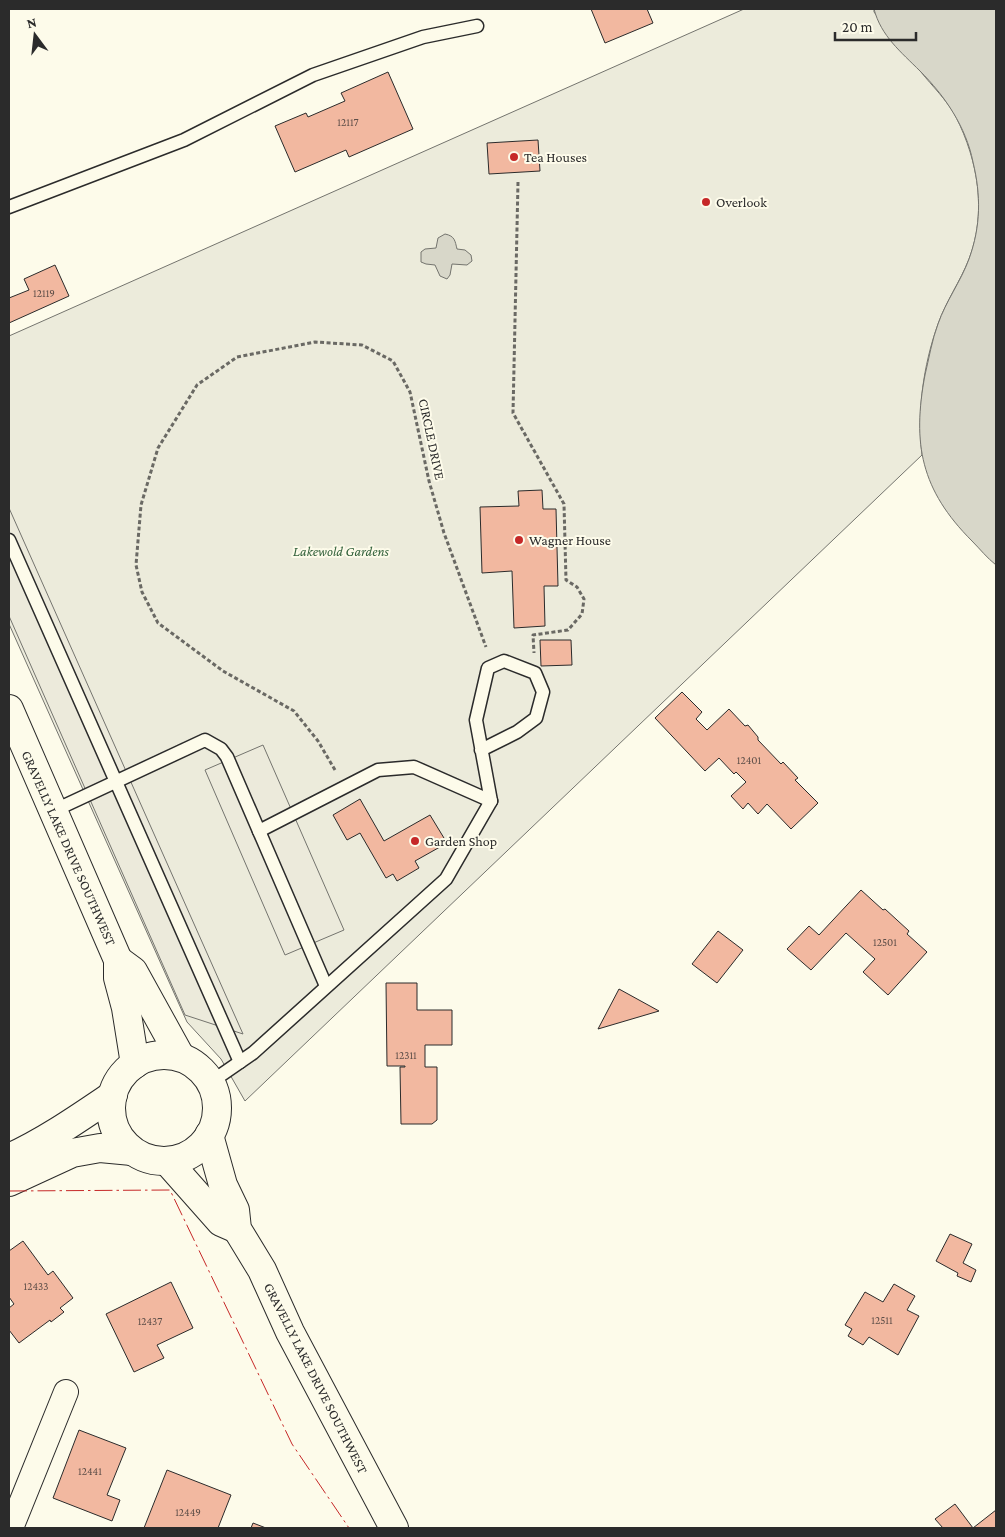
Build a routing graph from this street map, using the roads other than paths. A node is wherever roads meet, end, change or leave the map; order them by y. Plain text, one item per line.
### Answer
1 (477, 26) dead end
2 (9, 207) edge
3 (9, 540) edge
4 (9, 709) edge
5 (481, 750) junction
6 (116, 782) junction
7 (491, 801) junction
8 (53, 811) junction
9 (259, 831) junction
10 (118, 960) junction
11 (326, 986) junction
12 (180, 1056) junction
13 (240, 1062) junction
14 (134, 1064) junction
15 (211, 1082) junction
16 (113, 1095) junction
17 (209, 1135) junction
18 (132, 1151) junction
19 (9, 1158) edge
20 (167, 1160) junction
21 (9, 1182) edge
22 (237, 1229) junction
23 (66, 1392) dead end
24 (11, 1528) edge
25 (394, 1528) edge

1 - 2 lane
3 - 6 lane
4 - 8 main road, GRAVELLY LAKE DRIVE SOUTHWEST
5 - 5 lane
5 - 7 lane
6 - 8 lane
6 - 9 lane
6 - 13 lane
7 - 9 lane
7 - 11 lane
8 - 10 main road, GRAVELLY LAKE DRIVE SOUTHWEST
9 - 11 lane
10 - 12 main road, GRAVELLY LAKE DRIVE SOUTHWEST
10 - 14 main road, GRAVELLY LAKE DRIVE SOUTHWEST
11 - 13 lane
12 - 14 main road
12 - 15 main road
13 - 15 lane
14 - 16 main road
15 - 17 main road
16 - 18 main road
16 - 19 main road
17 - 20 main road
17 - 22 main road, GRAVELLY LAKE DRIVE SOUTHWEST
18 - 20 main road
18 - 21 main road
20 - 22 main road, GRAVELLY LAKE DRIVE SOUTHWEST
22 - 25 main road, GRAVELLY LAKE DRIVE SOUTHWEST
23 - 24 street

